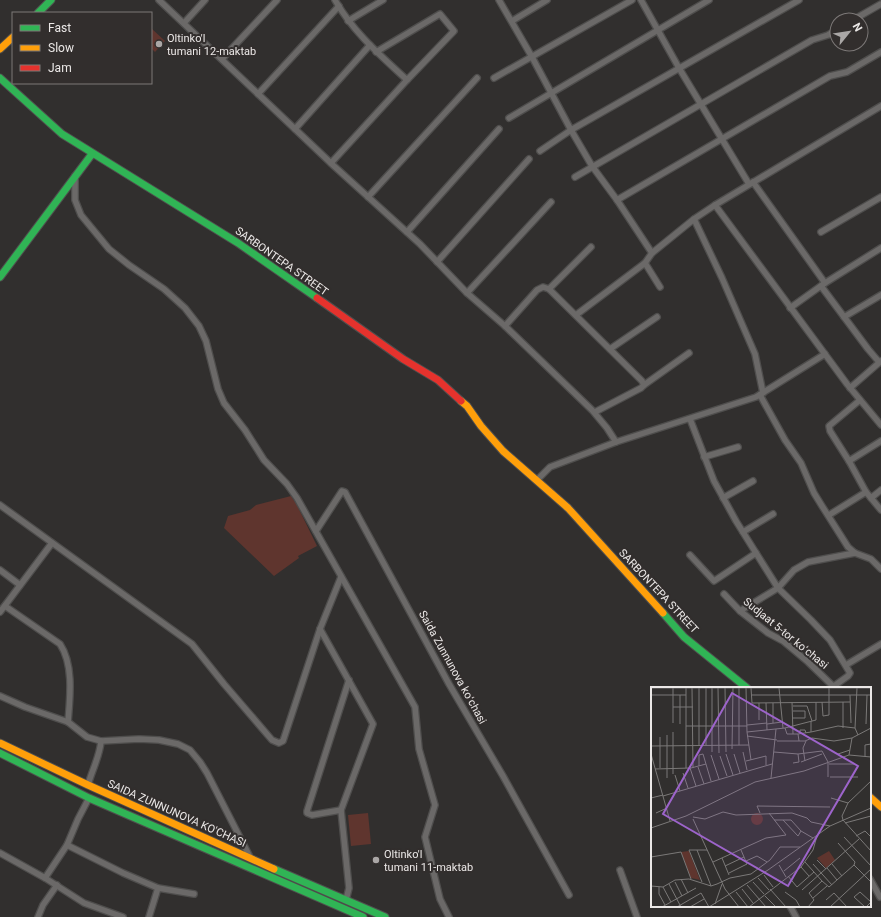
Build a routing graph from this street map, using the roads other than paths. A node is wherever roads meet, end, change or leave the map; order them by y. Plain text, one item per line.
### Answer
1 (159, 0) edge
2 (205, 0) edge
3 (277, 0) edge
4 (336, 0) edge
5 (383, 0) edge
6 (499, 0) edge
7 (547, 0) edge
8 (632, 0) edge
9 (641, 0) edge
10 (709, 0) edge
11 (798, 0) edge
12 (48, 1) edge
13 (881, 4) edge
14 (339, 6) junction
15 (39, 12) edge
16 (867, 12) edge
17 (348, 21) junction
18 (512, 21) junction
19 (184, 23) junction
20 (658, 30) junction
21 (829, 34) edge
22 (12, 38) edge
23 (370, 45) junction
24 (0, 49) edge
25 (376, 52) junction
26 (881, 52) edge
27 (532, 57) junction
28 (222, 59) junction
29 (679, 68) junction
30 (0, 78) edge
31 (477, 78) dead end
32 (494, 78) dead end
33 (406, 80) junction
34 (552, 92) junction
35 (258, 94) junction
36 (701, 104) junction
37 (881, 106) edge
38 (509, 118) dead end
39 (295, 129) junction
40 (499, 129) dead end
41 (571, 130) junction
42 (722, 139) junction
43 (540, 151) dead end
44 (92, 154) junction
45 (529, 159) dead end
46 (331, 163) junction
47 (592, 166) junction
48 (75, 176) junction
49 (575, 177) dead end
50 (751, 183) junction
51 (368, 197) junction
52 (881, 197) edge
53 (617, 200) junction
54 (551, 202) dead end
55 (715, 205) junction
56 (694, 219) junction
57 (407, 232) junction
58 (821, 232) dead end
59 (591, 247) dead end
60 (881, 248) edge
61 (652, 253) junction
62 (436, 262) junction
63 (645, 263) junction
64 (0, 277) edge
65 (823, 285) junction
66 (660, 287) dead end
67 (549, 289) junction
68 (467, 292) junction
69 (881, 295) edge
70 (790, 308) junction
71 (576, 315) junction
72 (657, 317) dead end
73 (844, 318) junction
74 (505, 326) junction
75 (610, 349) junction
76 (689, 353) dead end
77 (824, 354) junction
78 (880, 361) edge
79 (644, 385) junction
80 (850, 388) junction
81 (761, 394) junction
82 (860, 400) junction
83 (595, 412) junction
84 (690, 419) junction
85 (881, 425) edge
86 (881, 441) edge
87 (616, 442) junction
88 (738, 447) dead end
89 (704, 457) junction
90 (849, 461) junction
91 (537, 480) junction
92 (753, 481) dead end
93 (881, 490) edge
94 (866, 492) junction
95 (723, 498) junction
96 (871, 498) junction
97 (0, 505) edge
98 (881, 510) edge
99 (773, 514) dead end
100 (829, 515) junction
101 (316, 531) junction
102 (743, 532) junction
103 (52, 543) junction
104 (756, 553) junction
105 (854, 553) junction
106 (690, 555) dead end
107 (881, 569) edge
108 (0, 570) edge
109 (341, 577) junction
110 (20, 585) junction
111 (778, 588) junction
112 (724, 594) dead end
113 (5, 606) junction
114 (740, 611) junction
115 (0, 612) edge
116 (320, 629) junction
117 (881, 644) edge
118 (846, 665) junction
119 (350, 680) junction
120 (745, 687) edge
121 (835, 687) edge
122 (0, 696) edge
123 (68, 722) junction
124 (101, 741) junction
125 (0, 743) edge
126 (0, 753) edge
127 (88, 785) junction
128 (89, 798) junction
129 (871, 798) edge
130 (881, 807) edge
131 (341, 810) junction
132 (67, 845) junction
133 (0, 853) edge
134 (250, 857) junction
135 (620, 870) dead end
136 (45, 878) junction
137 (871, 881) edge
138 (307, 884) junction
139 (57, 885) junction
140 (158, 888) junction
141 (304, 892) junction
142 (194, 894) dead end
143 (569, 895) dead end
144 (880, 897) edge
145 (346, 900) junction
146 (791, 907) edge
147 (38, 917) edge
148 (123, 917) edge
149 (150, 917) edge
150 (363, 917) edge
151 (385, 917) edge
152 (449, 917) edge
153 (637, 917) edge
154 (796, 917) edge

1 - 19 street
2 - 19 street
3 - 28 street
4 - 14 street
5 - 17 street
6 - 18 street
7 - 18 street
8 - 27 street
9 - 20 street
10 - 20 street
11 - 29 street
12 - 15 street
13 - 16 street
14 - 17 street
14 - 35 street
17 - 23 street
18 - 27 street
19 - 28 street
20 - 29 street
20 - 34 street
21 - 36 street
22 - 24 street
23 - 25 street
23 - 39 street
25 - 33 street
25 - 33 street
26 - 42 street
27 - 32 street
27 - 34 street
28 - 35 street
29 - 36 street
29 - 41 street
30 - 44 street, SARBONTEPA STREET
31 - 51 street
33 - 46 street
34 - 38 street
34 - 41 street
35 - 39 street
36 - 42 street
36 - 47 street
37 - 50 street
39 - 46 street
40 - 57 street
41 - 43 street
41 - 47 street
42 - 50 street
42 - 53 street
44 - 48 street
44 - 91 street, SARBONTEPA STREET
45 - 62 street
46 - 51 street
47 - 49 street
47 - 53 street
48 - 64 street
48 - 101 street
50 - 55 street
50 - 65 street
51 - 57 street
52 - 58 street
53 - 61 street
54 - 68 street
55 - 56 street
55 - 70 street
56 - 61 street
56 - 81 street
57 - 62 street
59 - 67 street
60 - 65 street
61 - 63 street
62 - 68 street
63 - 66 street
63 - 71 street
65 - 70 street
65 - 73 street
67 - 71 street
67 - 74 street
68 - 74 street
69 - 73 street
70 - 77 street
71 - 75 street
72 - 75 street
73 - 78 street
74 - 83 street
75 - 79 street
76 - 79 street
77 - 80 street
77 - 81 street
78 - 80 street
79 - 83 street
80 - 82 street
81 - 84 street
81 - 100 street
82 - 85 street
82 - 90 street
83 - 87 street
84 - 87 street
84 - 89 street
86 - 90 street
87 - 91 street
88 - 89 street
89 - 95 street
90 - 94 street
91 - 120 street, SARBONTEPA STREET
92 - 95 street
93 - 96 street
94 - 96 street
94 - 100 street
95 - 102 street
96 - 98 street
97 - 103 street
99 - 102 street
100 - 105 street
101 - 109 street
101 - 143 street, Saida Zunnunova koʻchasi
102 - 104 street
103 - 110 street
103 - 116 street
104 - 106 street
104 - 111 street
105 - 107 street
105 - 111 street
108 - 110 street
109 - 116 street
109 - 152 street
110 - 113 street
111 - 114 street
111 - 118 street
112 - 114 street, Sudjaat 5-tor koʻchasi
113 - 115 street
113 - 123 street
114 - 121 street, Sudjaat 5-tor koʻchasi
116 - 119 street
117 - 118 street
118 - 121 street
119 - 131 street
119 - 131 street
122 - 123 street
123 - 124 street
124 - 127 street
124 - 134 street
125 - 127 street, SAIDA ZUNNUNOVA KO'CHASI
126 - 128 street, SAIDA ZUNNUNOVA KO'CHASI
127 - 134 street, SAIDA ZUNNUNOVA KO'CHASI
128 - 132 street
128 - 141 street, SAIDA ZUNNUNOVA KO'CHASI
129 - 130 street
131 - 145 street
132 - 136 street
132 - 140 street
133 - 136 street
134 - 138 street, SAIDA ZUNNUNOVA KO'CHASI
135 - 153 street
136 - 139 street
137 - 144 street
138 - 141 street
138 - 145 street, SAIDA ZUNNUNOVA KO'CHASI
139 - 147 street
139 - 148 street
140 - 142 street
140 - 149 street
141 - 150 street, SAIDA ZUNNUNOVA KO'CHASI
145 - 151 street, SAIDA ZUNNUNOVA KO'CHASI
146 - 154 street

